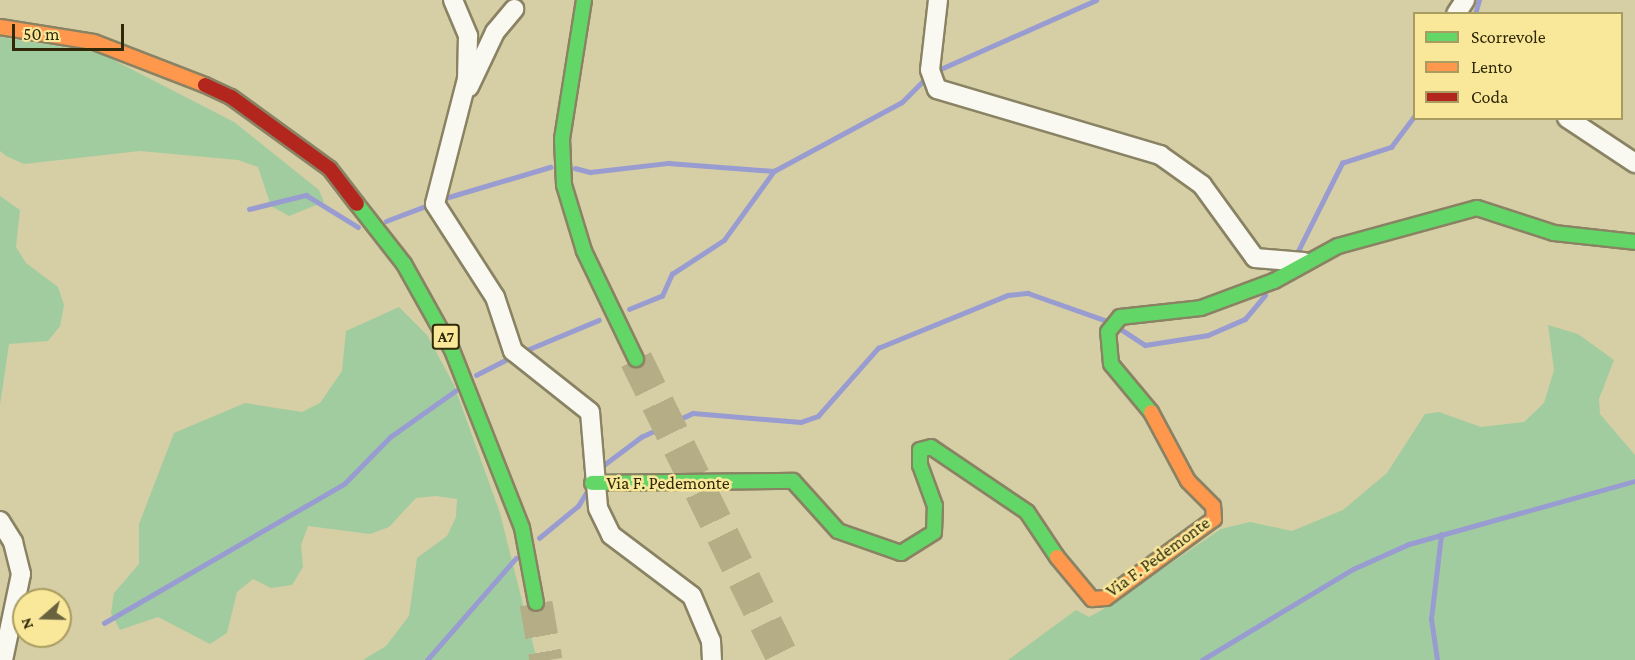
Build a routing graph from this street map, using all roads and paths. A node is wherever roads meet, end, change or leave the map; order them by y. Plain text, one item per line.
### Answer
1 (453, 0) edge
2 (584, 0) edge
3 (938, 0) edge
4 (514, 9) dead end
5 (0, 27) edge
6 (464, 92) junction
7 (1570, 120) edge
8 (1635, 163) edge
9 (1635, 242) edge
10 (1304, 262) junction
11 (636, 359) tunnel mouth
12 (592, 483) junction
13 (0, 521) edge
14 (536, 603) tunnel mouth
15 (3, 660) edge
16 (712, 660) edge

1 - 6 street
2 - 11 main road
3 - 10 street
4 - 6 street
5 - 14 main road, A7
6 - 12 street
7 - 8 street
9 - 10 main road, Via F. Pedemonte
10 - 12 main road, Via F. Pedemonte
12 - 16 street
13 - 15 street

